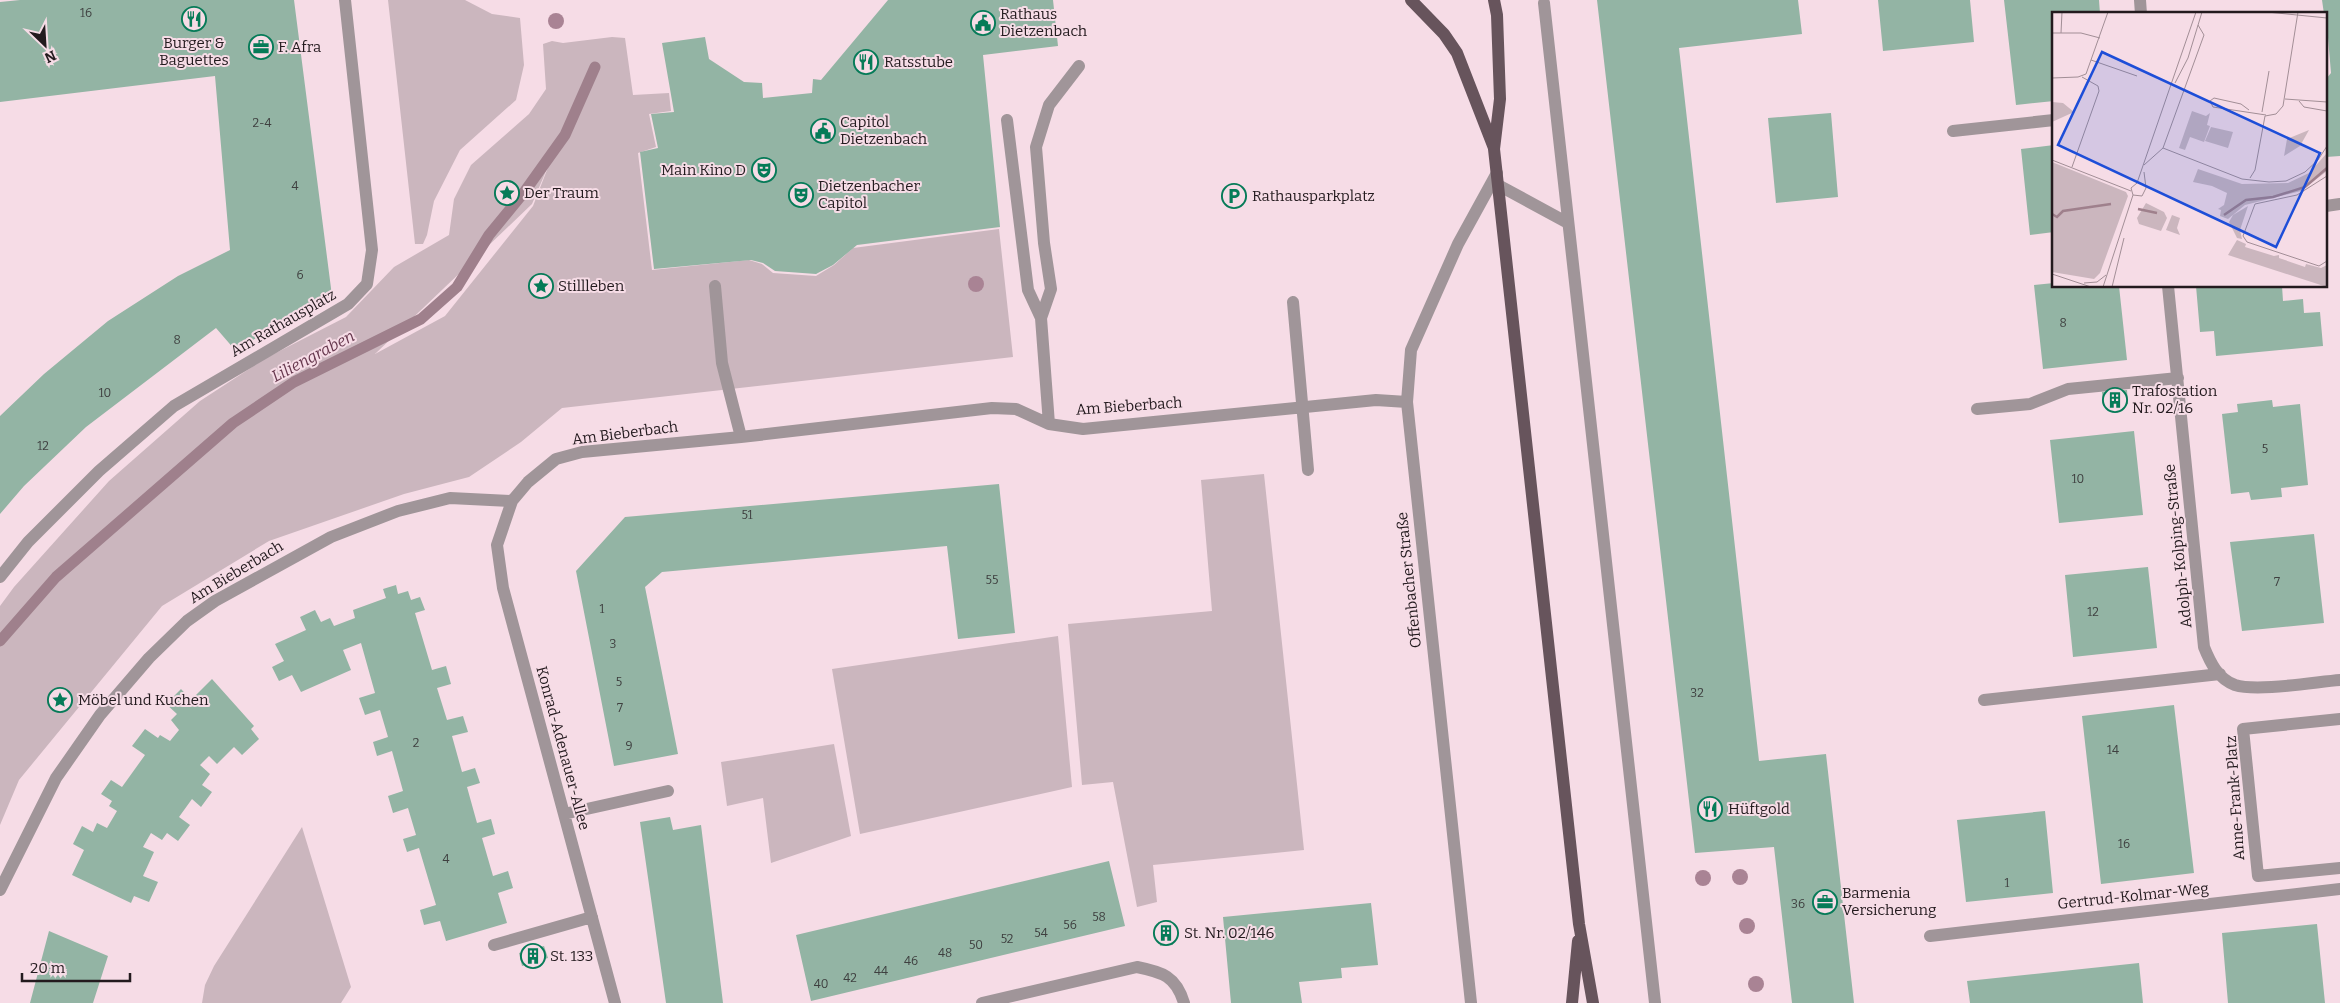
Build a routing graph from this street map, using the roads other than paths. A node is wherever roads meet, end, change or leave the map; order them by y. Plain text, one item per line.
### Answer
1 (345, 0) edge
2 (1411, 0) edge
3 (1494, 0) edge
4 (1544, 3) dead end
5 (1079, 66) dead end
6 (1007, 120) dead end
7 (2052, 120) edge
8 (1953, 131) dead end
9 (1494, 149) junction
10 (1498, 179) junction
11 (1568, 224) junction
12 (715, 286) dead end
13 (2168, 288) edge
14 (1293, 302) dead end
15 (1041, 318) junction
16 (2178, 378) junction
17 (1407, 402) junction
18 (1304, 407) junction
19 (1977, 409) dead end
20 (1049, 424) junction
21 (742, 437) junction
22 (1308, 470) dead end
23 (512, 501) junction
24 (0, 577) edge
25 (2220, 674) junction
26 (2340, 680) edge
27 (1984, 700) dead end
28 (2340, 719) edge
29 (668, 791) dead end
30 (564, 814) junction
31 (2340, 868) edge
32 (2340, 889) edge
33 (0, 890) edge
34 (592, 917) junction
35 (1579, 924) junction
36 (1930, 936) dead end
37 (494, 945) dead end
38 (615, 1003) edge
39 (982, 1003) edge
40 (1184, 1003) edge
41 (1471, 1003) edge
42 (1572, 1003) edge
43 (1593, 1003) edge
44 (1655, 1003) edge

1 - 24 street, Am Rathausplatz
2 - 9 main road
3 - 9 main road
4 - 11 street
5 - 15 street
6 - 15 street
7 - 8 street
9 - 10 main road
10 - 11 street
10 - 17 street, Offenbacher Straße
10 - 35 main road
11 - 44 street
12 - 21 street
13 - 16 street, Adolph-Kolping-Straße
14 - 18 street
15 - 20 street
16 - 19 street
16 - 25 street, Adolph-Kolping-Straße
17 - 18 street, Am Bieberbach
17 - 41 street, Offenbacher Straße
18 - 20 street, Am Bieberbach
18 - 22 street
20 - 21 street, Am Bieberbach
21 - 23 street, Am Bieberbach
23 - 30 street, Konrad-Adenauer-Allee
23 - 33 street, Am Bieberbach
25 - 26 street, Adolph-Kolping-Straße
25 - 27 street
28 - 31 street, Anne-Frank-Platz
29 - 30 street
30 - 34 street, Konrad-Adenauer-Allee
32 - 36 street, Gertrud-Kolmar-Weg
34 - 37 street
34 - 38 street, Konrad-Adenauer-Allee
35 - 42 main road
35 - 43 main road
39 - 40 street

